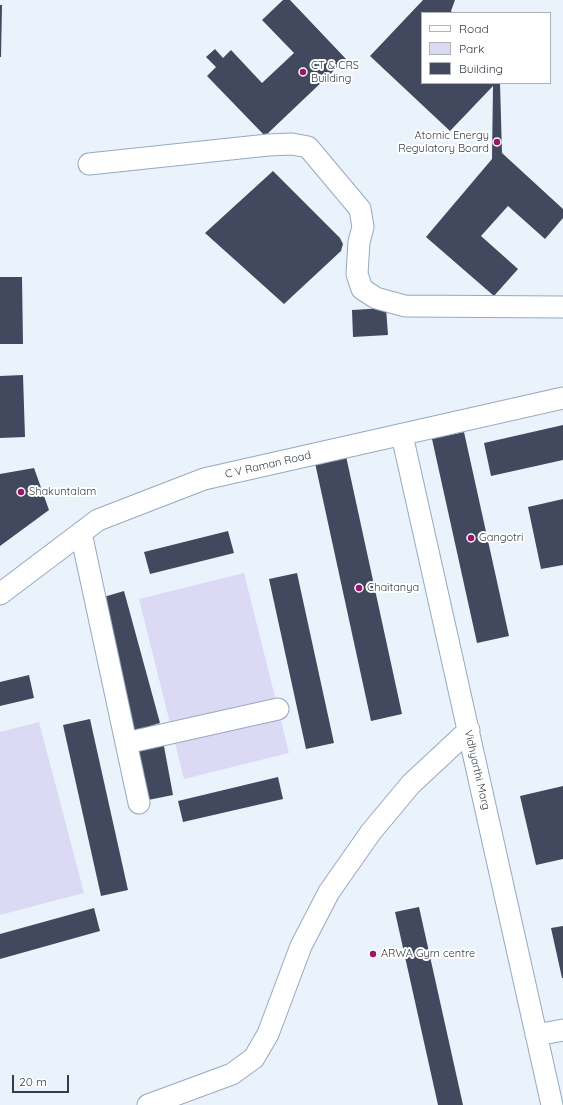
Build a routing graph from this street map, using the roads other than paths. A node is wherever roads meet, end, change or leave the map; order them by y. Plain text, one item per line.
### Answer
1 (89, 164) dead end
2 (563, 307) edge
3 (563, 398) edge
4 (402, 435) junction
5 (81, 533) junction
6 (0, 594) edge
7 (278, 709) dead end
8 (468, 730) junction
9 (126, 743) junction
10 (139, 803) dead end
11 (563, 1030) edge
12 (536, 1035) junction
13 (148, 1105) edge
14 (552, 1105) edge

1 - 2 street
3 - 4 street, C V Raman Road
4 - 5 street, C V Raman Road
4 - 8 street, Vidhyarthi Marg
5 - 6 street, C V Raman Road
5 - 9 street
7 - 9 street
8 - 12 street, Vidhyarthi Marg
8 - 13 street
9 - 10 street
11 - 12 street
12 - 14 street, Vidhyarthi Marg

